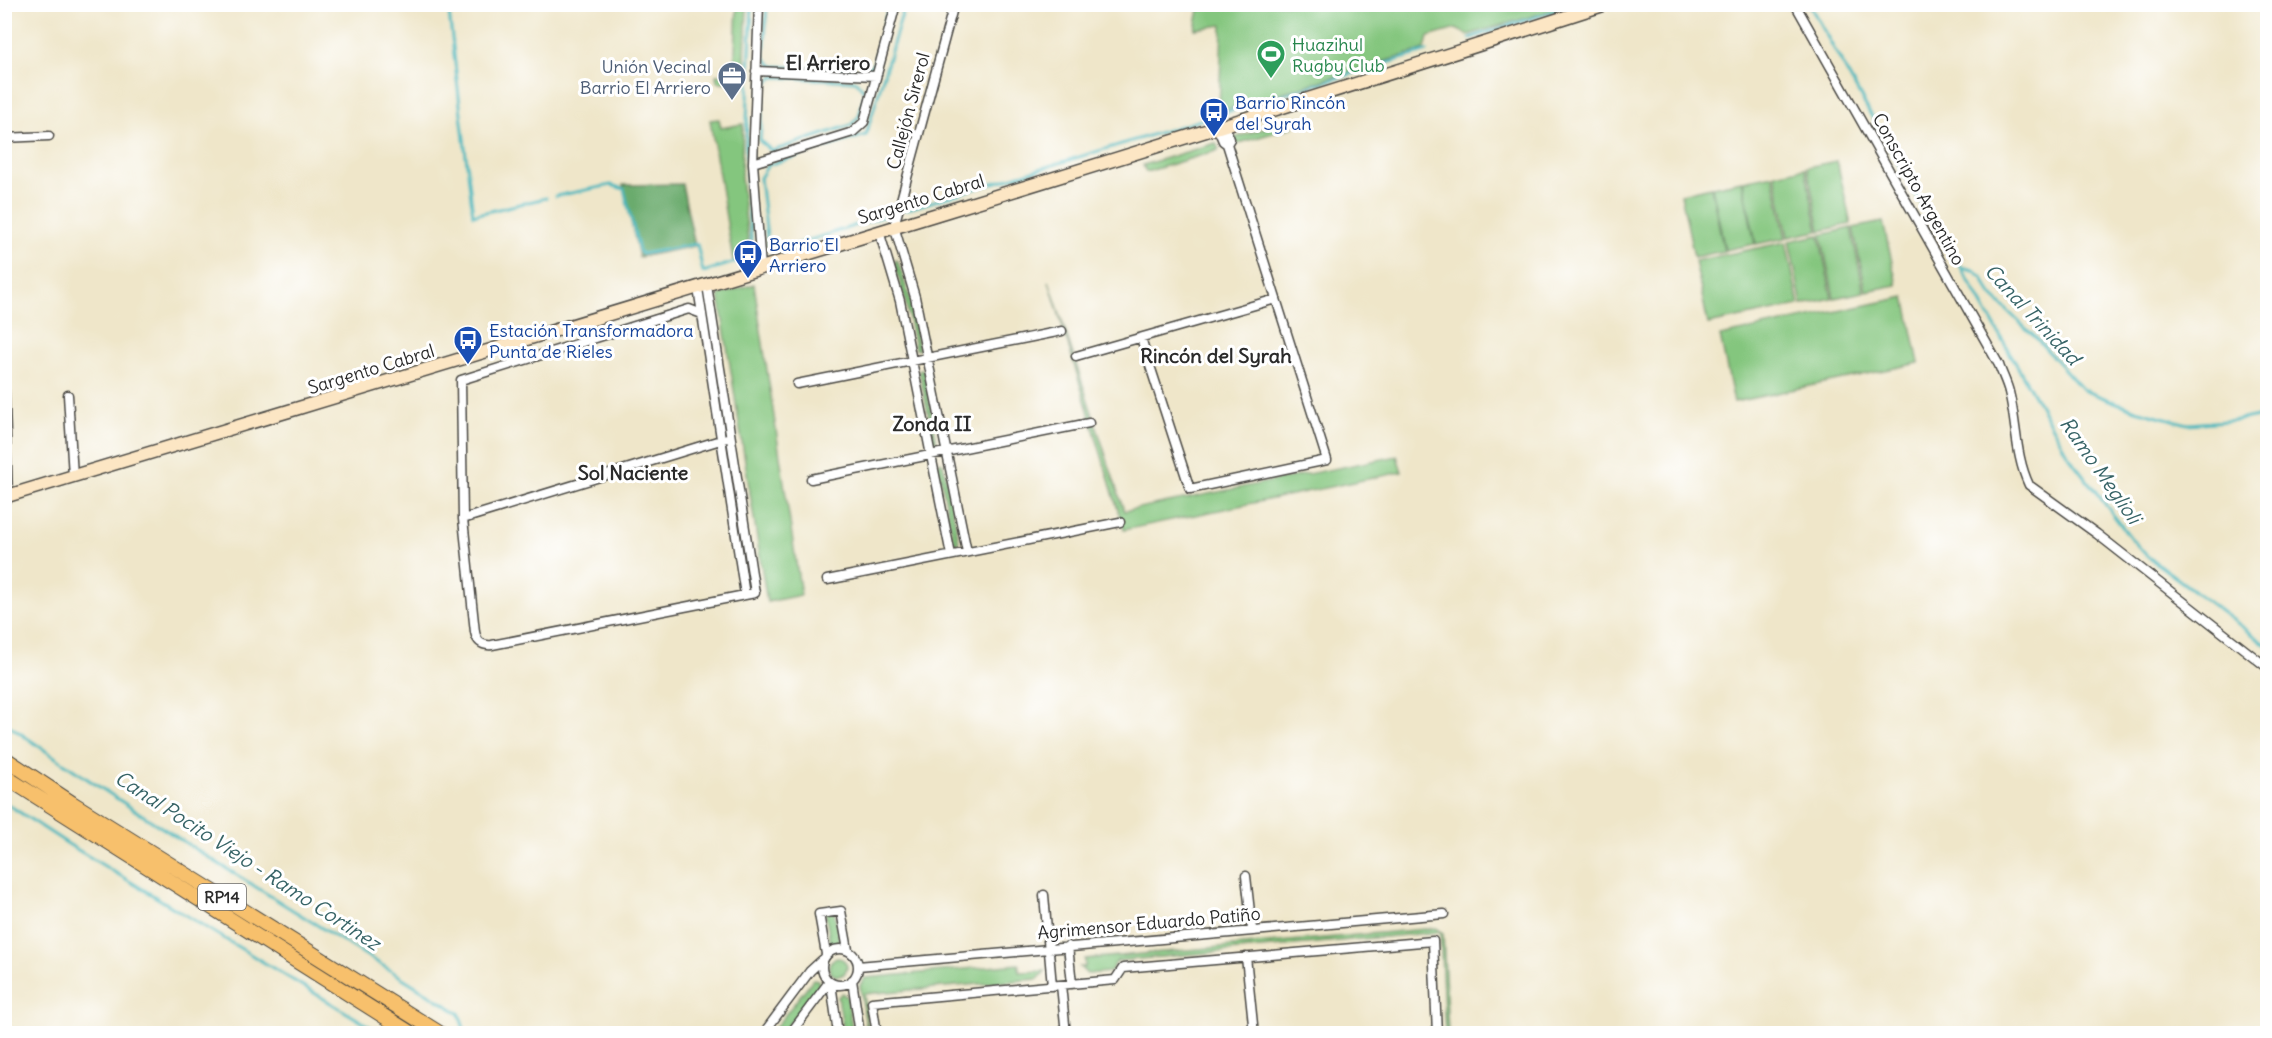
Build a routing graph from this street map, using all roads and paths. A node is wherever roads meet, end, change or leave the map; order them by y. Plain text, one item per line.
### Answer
1 (759, 4) edge
2 (896, 4) edge
3 (954, 4) edge
4 (1606, 4) edge
5 (1795, 4) edge
6 (756, 71) junction
7 (876, 76) junction
8 (1221, 126) junction
9 (49, 136) dead end
10 (4, 138) edge
11 (753, 163) junction
12 (894, 226) junction
13 (879, 231) junction
14 (761, 268) junction
15 (703, 286) junction
16 (1276, 299) junction
17 (702, 315) junction
18 (1062, 331) dead end
19 (1141, 338) junction
20 (711, 341) junction
21 (1076, 356) dead end
22 (927, 358) junction
23 (912, 361) junction
24 (4, 373) edge
25 (797, 384) dead end
26 (68, 395) dead end
27 (1089, 423) dead end
28 (731, 437) junction
29 (721, 440) junction
30 (946, 451) junction
31 (931, 454) junction
32 (73, 476) junction
33 (811, 478) dead end
34 (6, 496) edge
35 (742, 508) junction
36 (732, 511) junction
37 (464, 519) junction
38 (1120, 522) dead end
39 (967, 552) junction
40 (951, 555) junction
41 (827, 580) dead end
42 (745, 595) junction
43 (2268, 668) edge
44 (4, 758) edge
45 (4, 777) edge
46 (1246, 876) dead end
47 (1044, 895) dead end
48 (1444, 914) dead end
49 (1252, 930) junction
50 (1068, 946) junction
51 (1048, 948) junction
52 (848, 950) junction
53 (824, 957) junction
54 (1246, 957) junction
55 (858, 966) junction
56 (852, 981) junction
57 (830, 983) junction
58 (1072, 984) junction
59 (1057, 985) junction
60 (412, 1034) edge
61 (441, 1034) edge
62 (763, 1034) edge
63 (790, 1034) edge
64 (838, 1034) edge
65 (860, 1034) edge
66 (877, 1034) edge
67 (1066, 1034) edge
68 (1254, 1034) edge
69 (1437, 1034) edge

1 - 6 street
2 - 7 street
3 - 12 street, Callejón Sirerol
4 - 8 main road, Sargento Cabral
5 - 43 street, Conscripto Argentino
6 - 7 street
6 - 11 street
7 - 11 street
8 - 12 main road, Sargento Cabral
8 - 16 street
9 - 10 street
11 - 14 street
12 - 13 main road, Sargento Cabral
12 - 22 street
13 - 14 main road, Sargento Cabral
13 - 23 street
14 - 15 main road, Sargento Cabral
15 - 17 street
15 - 20 street
15 - 32 main road, Sargento Cabral
16 - 19 street
16 - 19 street
17 - 20 street
17 - 37 street
18 - 22 street
19 - 21 street
20 - 28 street
20 - 29 street
22 - 23 street
22 - 30 street
23 - 25 street
23 - 31 street
24 - 34 street
26 - 32 street
27 - 30 street
28 - 29 street
28 - 35 street
29 - 36 street
29 - 37 street
30 - 31 street
30 - 39 street
31 - 33 street
31 - 40 street
32 - 34 main road, Sargento Cabral
35 - 36 street
35 - 42 street
36 - 42 street
37 - 42 street
38 - 39 street
39 - 40 street
40 - 41 street
44 - 61 main road, RP14
45 - 60 main road, RP14
46 - 49 street
47 - 51 street
48 - 49 street, Agrimensor Eduardo Patiño
49 - 50 street, Agrimensor Eduardo Patiño
50 - 51 street, Agrimensor Eduardo Patiño
50 - 58 street
51 - 55 street, Agrimensor Eduardo Patiño
51 - 59 street
52 - 53 street
52 - 53 street
52 - 55 street
53 - 57 street
53 - 62 street
54 - 58 street
54 - 68 street
54 - 69 street
55 - 56 street
56 - 57 street
56 - 65 street
57 - 63 street
57 - 64 street
58 - 59 street
59 - 66 street
59 - 67 street

